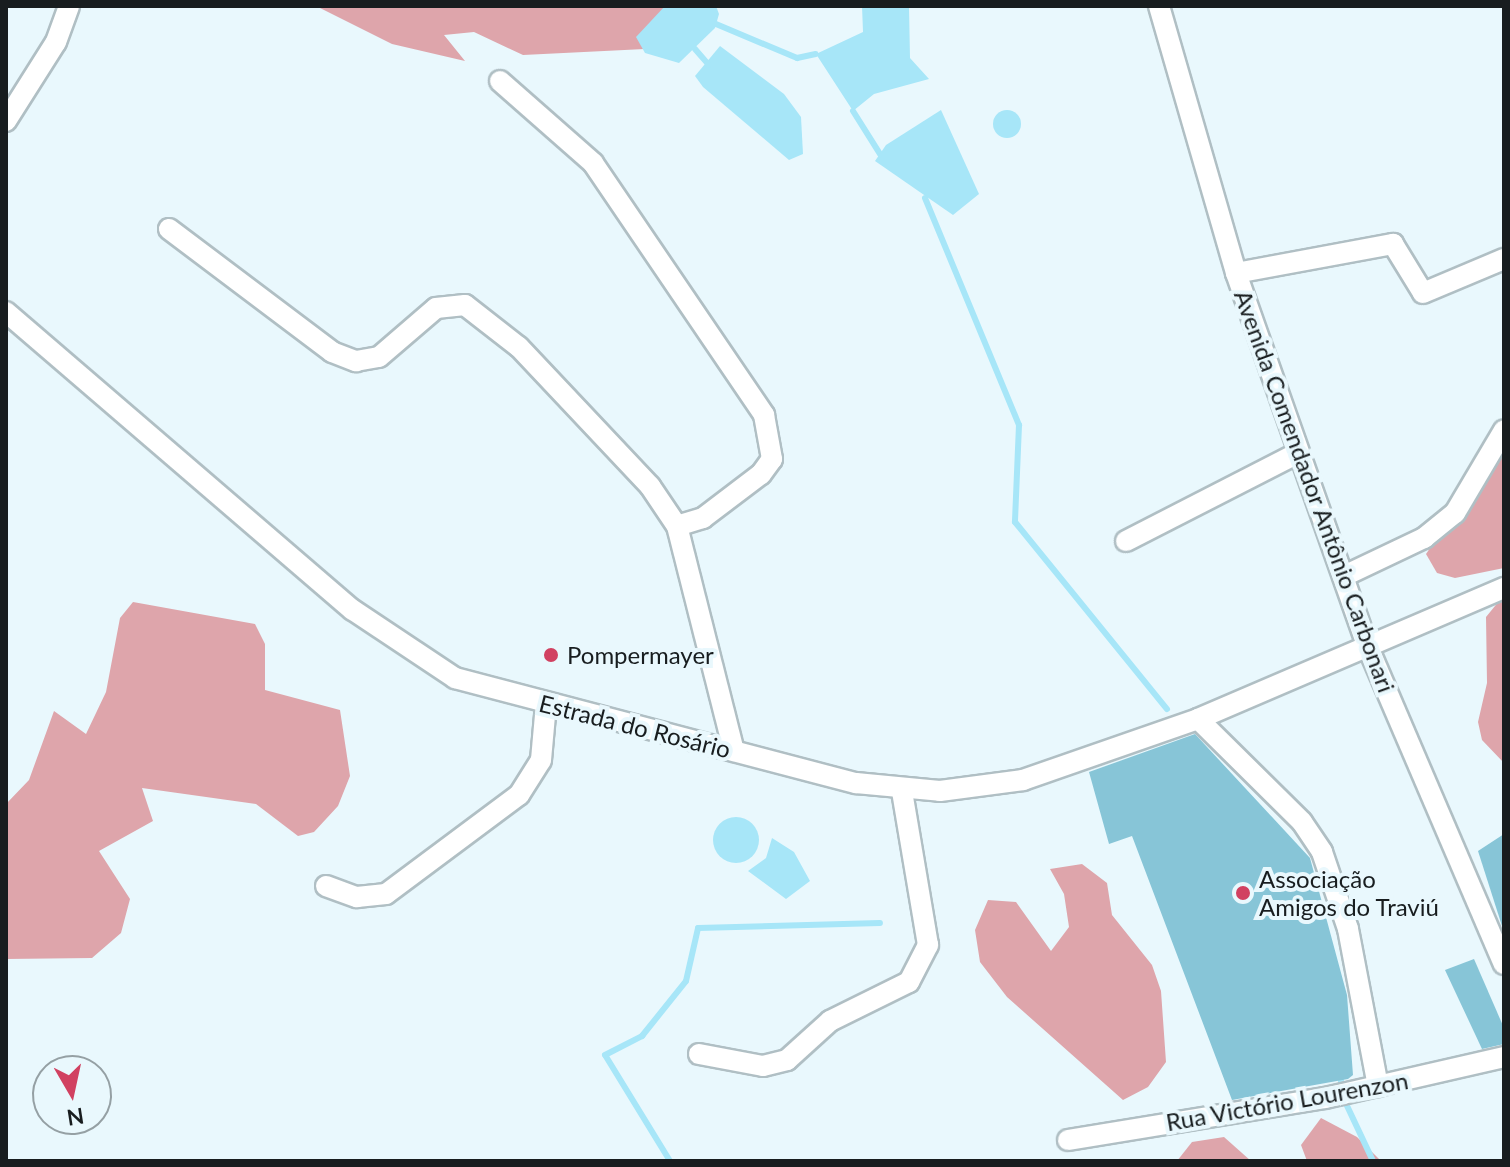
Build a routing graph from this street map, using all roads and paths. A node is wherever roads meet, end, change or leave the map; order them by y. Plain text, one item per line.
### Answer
1 (69, 6) edge
2 (1159, 6) edge
3 (500, 81) dead end
4 (6, 121) edge
5 (169, 229) dead end
6 (1504, 259) edge
7 (1236, 273) junction
8 (6, 312) edge
9 (1504, 430) edge
10 (1298, 453) junction
11 (677, 526) junction
12 (1126, 541) dead end
13 (1344, 576) junction
14 (1504, 588) edge
15 (1367, 645) junction
16 (546, 704) junction
17 (1198, 719) junction
18 (734, 751) junction
19 (902, 791) junction
20 (326, 886) dead end
21 (1504, 964) edge
22 (699, 1054) dead end
23 (1504, 1057) edge
24 (1378, 1086) junction
25 (1068, 1140) dead end

1 - 4 street
2 - 7 street, Avenida Comendador Antônio Carbonari
3 - 11 street
5 - 11 street
6 - 7 street
7 - 10 street, Avenida Comendador Antônio Carbonari
8 - 16 street, Estrada do Rosário
9 - 13 street
10 - 12 street
10 - 13 street, Avenida Comendador Antônio Carbonari
11 - 18 street
13 - 15 street, Avenida Comendador Antônio Carbonari
14 - 15 street, Estrada do Rosário
15 - 17 street, Estrada do Rosário
15 - 21 street, Avenida Comendador Antônio Carbonari
16 - 18 street, Estrada do Rosário
16 - 20 street
17 - 19 street, Estrada do Rosário
17 - 24 street
18 - 19 street, Estrada do Rosário
19 - 22 street
23 - 24 street, Rua Victório Lourenzon
24 - 25 street, Rua Victório Lourenzon

